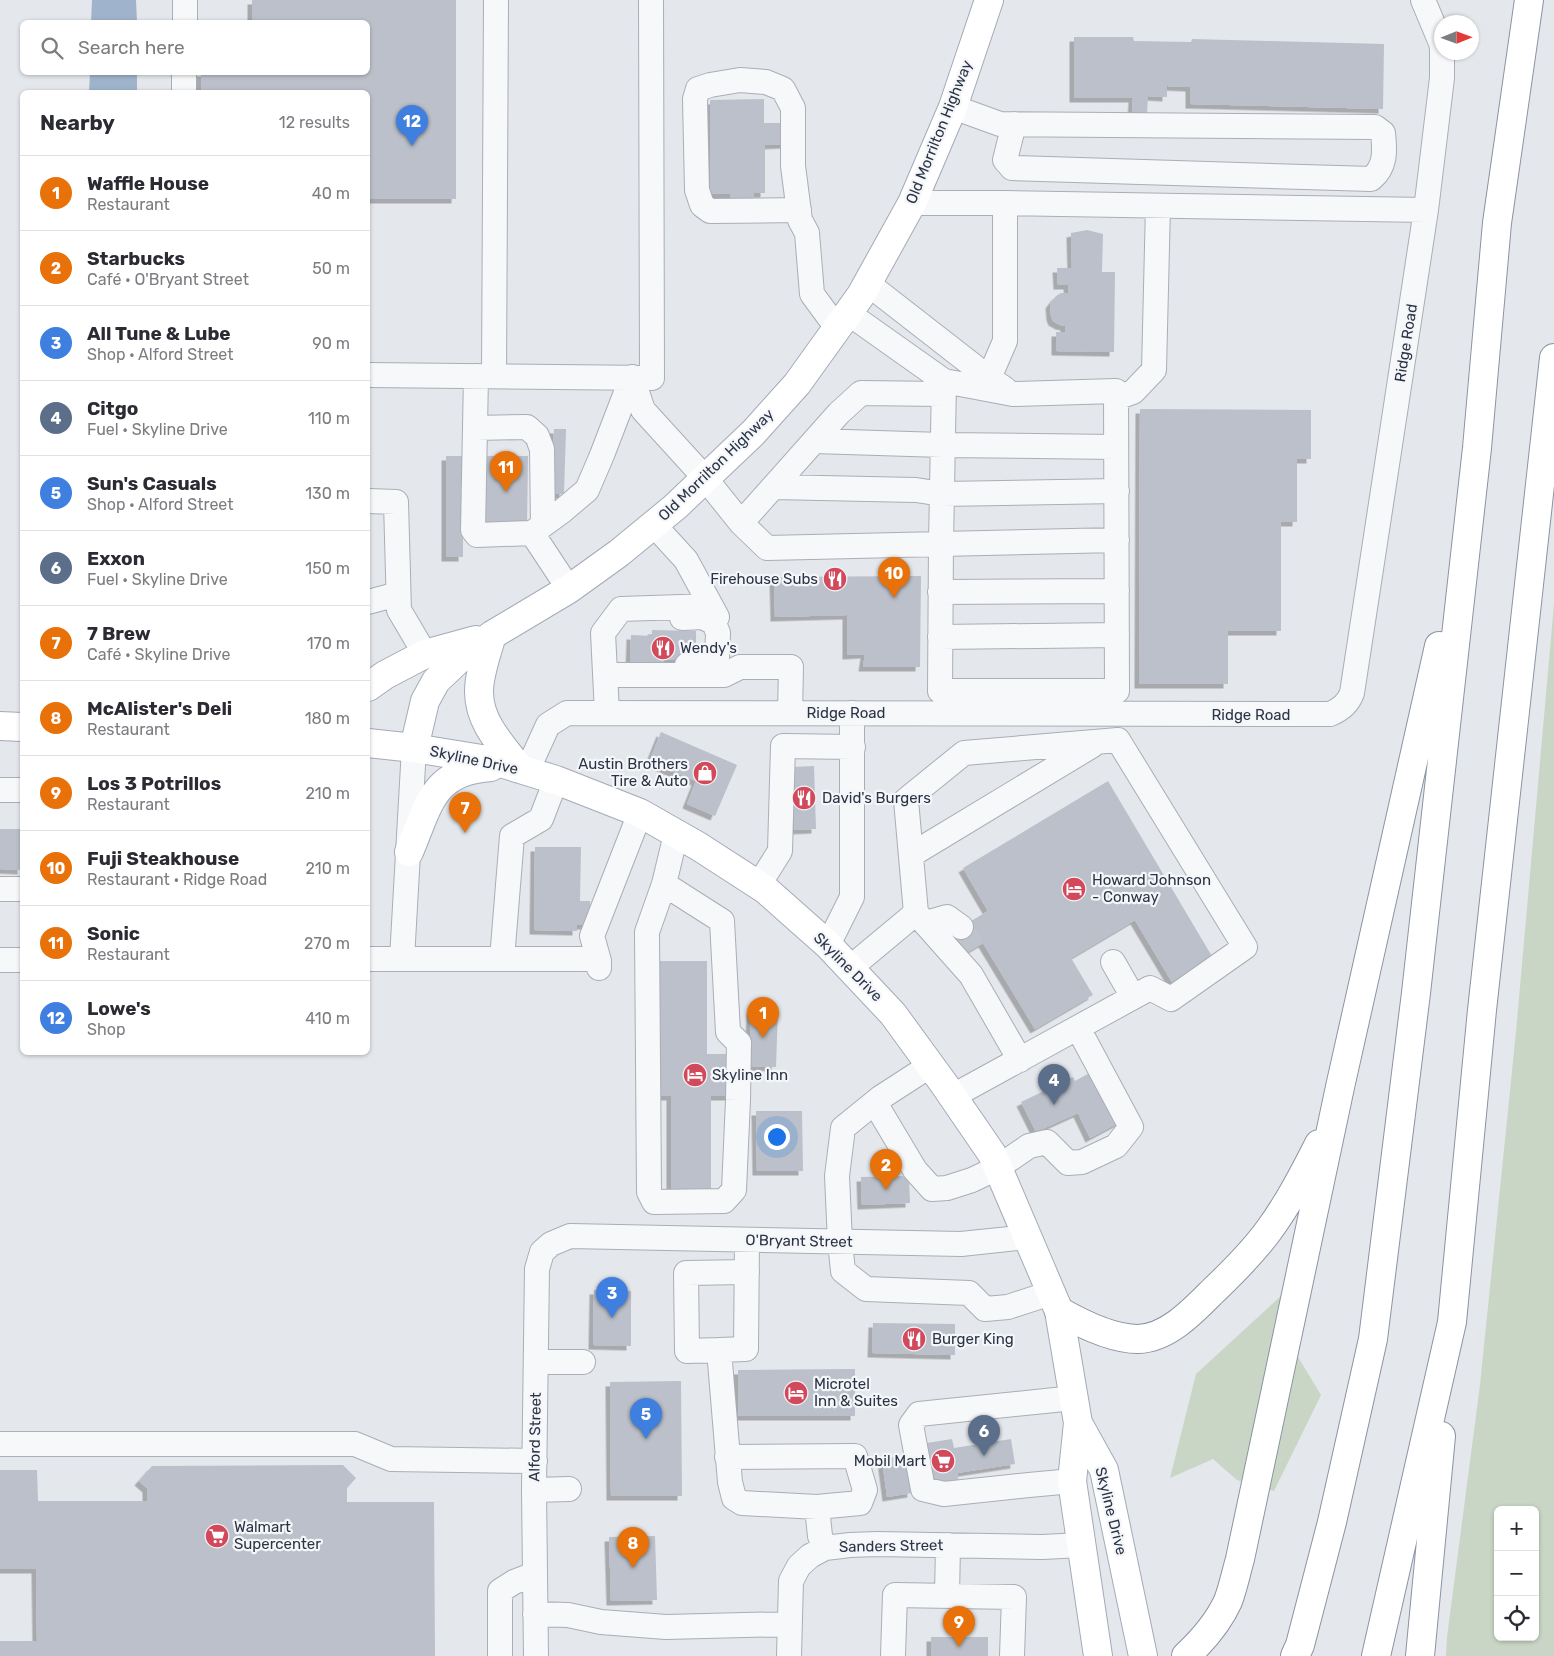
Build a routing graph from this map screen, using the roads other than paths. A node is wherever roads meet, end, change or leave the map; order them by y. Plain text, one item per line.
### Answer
1 (185, 0) edge
2 (496, 0) edge
3 (651, 0) edge
4 (989, 0) edge
5 (1423, 0) edge
6 (1529, 0) edge
7 (184, 20) edge
8 (1434, 26) edge
9 (1442, 60) edge
10 (184, 75) edge
11 (184, 90) edge
12 (952, 107) junction
13 (1014, 124) junction
14 (912, 203) junction
15 (1005, 203) junction
16 (1158, 206) junction
17 (799, 210) junction
18 (1426, 210) junction
19 (867, 283) junction
20 (842, 320) junction
21 (1554, 358) edge
22 (370, 375) edge
23 (485, 376) junction
24 (632, 377) junction
25 (989, 378) junction
26 (944, 387) junction
27 (1013, 394) junction
28 (1116, 398) junction
29 (476, 428) junction
30 (814, 441) junction
31 (942, 445) junction
32 (1116, 447) junction
33 (1477, 448) junction
34 (705, 478) junction
35 (773, 487) junction
36 (1116, 491) junction
37 (942, 494) junction
38 (370, 501) edge
39 (741, 523) junction
40 (654, 525) junction
41 (538, 529) junction
42 (1117, 540) junction
43 (941, 544) junction
44 (569, 589) junction
45 (1117, 591) junction
46 (940, 592) junction
47 (370, 602) edge
48 (398, 602) junction
49 (711, 606) junction
50 (627, 609) junction
51 (492, 635) junction
52 (1117, 635) junction
53 (940, 637) junction
54 (418, 657) junction
55 (740, 667) junction
56 (605, 675) junction
57 (664, 675) junction
58 (370, 686) edge
59 (607, 713) junction
60 (790, 713) junction
61 (852, 713) junction
62 (0, 726) edge
63 (20, 727) edge
64 (1098, 742) junction
65 (370, 743) edge
66 (852, 747) junction
67 (414, 748) junction
68 (523, 770) junction
69 (556, 780) junction
70 (0, 790) edge
71 (20, 790) edge
72 (640, 813) junction
73 (676, 834) junction
74 (409, 852) junction
75 (910, 855) junction
76 (664, 884) junction
77 (758, 886) junction
78 (0, 889) edge
79 (20, 889) edge
80 (921, 918) junction
81 (961, 927) tunnel mouth
82 (828, 945) junction
83 (973, 949) tunnel mouth
84 (402, 959) junction
85 (502, 959) junction
86 (0, 960) edge
87 (20, 960) edge
88 (370, 960) edge
89 (1113, 962) dead end
90 (850, 968) junction
91 (971, 975) junction
92 (1133, 997) junction
93 (1078, 1028) junction
94 (1020, 1060) junction
95 (931, 1065) junction
96 (953, 1096) junction
97 (875, 1103) junction
98 (1335, 1114) junction
99 (997, 1168) junction
100 (570, 1236) joint
101 (1027, 1237) junction
102 (747, 1240) junction
103 (840, 1242) junction
104 (747, 1272) junction
105 (1055, 1302) junction
106 (1452, 1322) junction
107 (719, 1350) junction
108 (536, 1362) junction
109 (583, 1362) dead end
110 (1076, 1411) junction
111 (0, 1444) edge
112 (726, 1457) junction
113 (535, 1461) junction
114 (1072, 1482) junction
115 (570, 1489) dead end
116 (534, 1490) junction
117 (817, 1507) junction
118 (948, 1545) junction
119 (1082, 1545) junction
120 (825, 1548) junction
121 (535, 1574) junction
122 (947, 1596) junction
123 (535, 1614) junction
124 (789, 1624) junction
125 (500, 1656) edge
126 (536, 1656) edge
127 (789, 1656) edge
128 (893, 1656) edge
129 (1012, 1656) edge
130 (1098, 1656) edge
131 (1143, 1656) edge
132 (1186, 1656) edge
133 (1295, 1656) edge
134 (1376, 1656) edge
135 (1420, 1656) edge

1 - 7 street
2 - 23 street
3 - 24 street
4 - 12 main road, Old Morrilton Highway
5 - 8 street
6 - 33 main road
9 - 18 street, Ridge Road
10 - 11 street
12 - 13 street
12 - 14 main road, Old Morrilton Highway
13 - 13 street
14 - 15 street
14 - 19 main road, Old Morrilton Highway
15 - 16 street
15 - 25 street
16 - 18 street
16 - 28 street
17 - 17 street
17 - 20 street
18 - 61 street, Ridge Road
19 - 20 main road, Old Morrilton Highway
19 - 25 street
20 - 26 street
20 - 34 main road, Old Morrilton Highway
21 - 106 main road
22 - 23 street
23 - 24 street
23 - 29 street
24 - 34 street
24 - 41 street
25 - 27 street
26 - 27 street
26 - 30 street
26 - 31 street
27 - 28 street
28 - 32 street
29 - 41 street
29 - 41 street
30 - 31 street
30 - 35 street
31 - 32 street
31 - 37 street
32 - 36 street
33 - 98 main road
33 - 133 main road
34 - 39 street
34 - 40 main road, Old Morrilton Highway
35 - 37 street
35 - 39 street
36 - 37 street
36 - 42 street
37 - 43 street
38 - 48 street
39 - 43 street
40 - 44 main road, Old Morrilton Highway
40 - 49 street
41 - 44 street
42 - 43 street
42 - 45 street
43 - 46 street
44 - 51 main road, Old Morrilton Highway
45 - 46 street
45 - 52 street
46 - 53 street
47 - 48 street
48 - 54 street
49 - 50 street
49 - 55 street
50 - 56 street
50 - 57 street
51 - 54 main road
51 - 67 main road, Old Morrilton Highway
51 - 68 main road
52 - 53 street
52 - 53 street
54 - 58 main road
55 - 57 street
55 - 60 street
56 - 57 street
56 - 59 street
59 - 60 street, Ridge Road
59 - 68 street, Ridge Road
60 - 61 street, Ridge Road
61 - 66 street
62 - 63 main road
64 - 75 street
64 - 75 street
64 - 92 street
65 - 67 main road, Skyline Drive
66 - 77 street
66 - 82 street
67 - 68 main road, Skyline Drive
67 - 74 street
68 - 69 main road, Skyline Drive
68 - 74 main road
69 - 72 main road, Skyline Drive
69 - 85 street
70 - 71 street
72 - 73 main road, Skyline Drive
72 - 85 street
73 - 76 street
73 - 77 main road, Skyline Drive
74 - 84 street
75 - 80 street
76 - 76 street
77 - 82 main road, Skyline Drive
78 - 79 street
80 - 81 street
80 - 90 street
80 - 91 street
82 - 90 main road, Skyline Drive
83 - 91 street
84 - 85 street
84 - 88 street
86 - 87 street
89 - 92 street
90 - 95 main road, Skyline Drive
91 - 94 street
92 - 93 street
93 - 94 street
93 - 99 street
94 - 96 street
95 - 96 main road, Skyline Drive
95 - 97 street
96 - 99 main road, Skyline Drive
97 - 99 street
97 - 103 street
98 - 105 main road
98 - 132 main road
99 - 101 main road, Skyline Drive
100 - 102 street, O'Bryant Street
100 - 108 street, Alford Street
101 - 103 street, O'Bryant Street
101 - 105 main road, Skyline Drive
102 - 103 street, O'Bryant Street
102 - 104 street
103 - 105 street
104 - 107 street
104 - 107 street
105 - 110 main road, Skyline Drive
106 - 134 main road
106 - 135 main road
107 - 112 street
108 - 109 street
108 - 113 street, Alford Street
110 - 114 main road, Skyline Drive
110 - 114 street
110 - 131 main road, Skyline Drive
111 - 113 street
112 - 117 street
112 - 117 street
113 - 116 street, Alford Street
114 - 119 main road, Skyline Drive
115 - 116 street
116 - 121 street, Alford Street
117 - 120 street
118 - 119 street, Sanders Street
118 - 120 street, Sanders Street
118 - 122 street
119 - 130 main road, Skyline Drive
120 - 124 street, Sanders Street
121 - 123 street, Alford Street
121 - 125 street
122 - 128 street
122 - 129 street
123 - 124 street
123 - 126 street, Alford Street
124 - 127 street, Sanders Street

